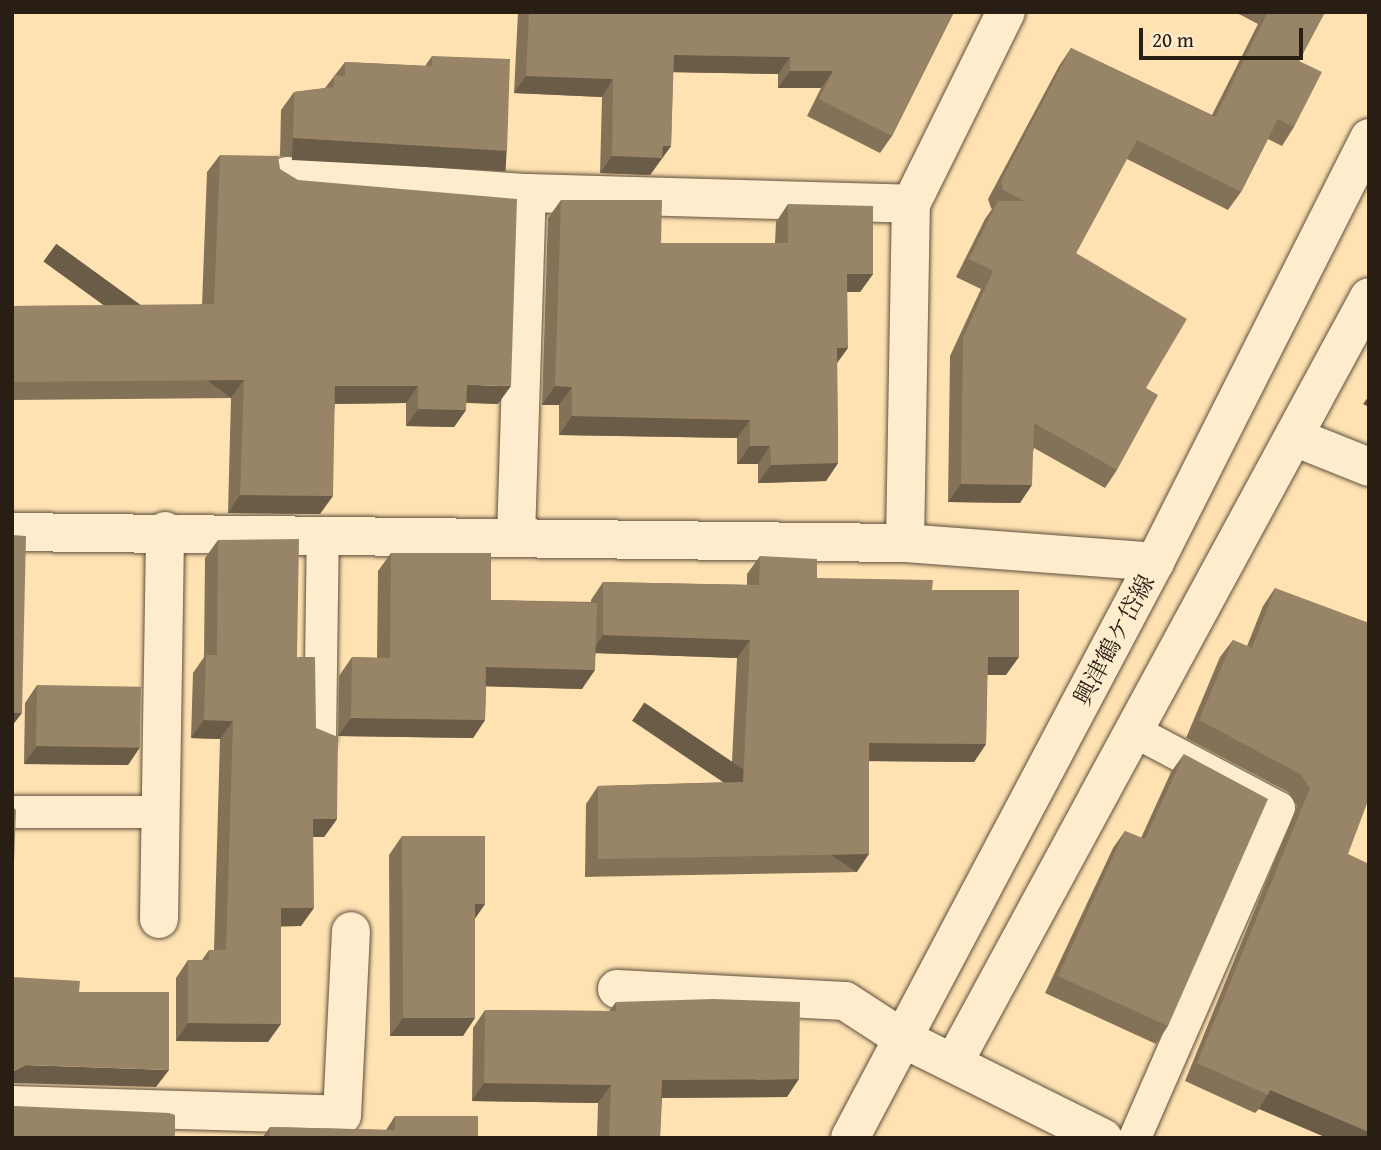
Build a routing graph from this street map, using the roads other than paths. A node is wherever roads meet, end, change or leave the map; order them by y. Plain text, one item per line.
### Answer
1 (1006, 12) edge
2 (1369, 138) edge
3 (287, 176) edge
4 (527, 193) junction
5 (911, 204) junction
6 (1369, 297) edge
7 (1294, 437) junction
8 (1369, 467) edge
9 (165, 531) junction
10 (12, 532) edge
11 (323, 534) junction
12 (516, 537) junction
13 (905, 543) junction
14 (1155, 562) junction
15 (1134, 731) junction
16 (320, 738) edge
17 (12, 811) edge
18 (158, 811) junction
19 (159, 919) dead end
20 (351, 931) dead end
21 (617, 989) dead end
22 (902, 1038) junction
23 (954, 1062) junction
24 (12, 1105) edge
25 (850, 1138) edge
26 (1103, 1138) edge
27 (1135, 1138) edge

1 - 5 street
2 - 14 street, 興津鶴ケ岱線
3 - 4 street
4 - 5 street
4 - 12 street
5 - 13 street
6 - 7 street
7 - 8 street
7 - 15 street
9 - 10 street
9 - 11 street
9 - 18 street
11 - 12 street
11 - 16 lane
12 - 13 street
13 - 14 street
14 - 22 street, 興津鶴ケ岱線
15 - 23 street
15 - 27 lane
17 - 18 lane
18 - 19 street
20 - 24 street
21 - 22 street
22 - 23 street
22 - 25 street, 興津鶴ケ岱線
23 - 26 street

